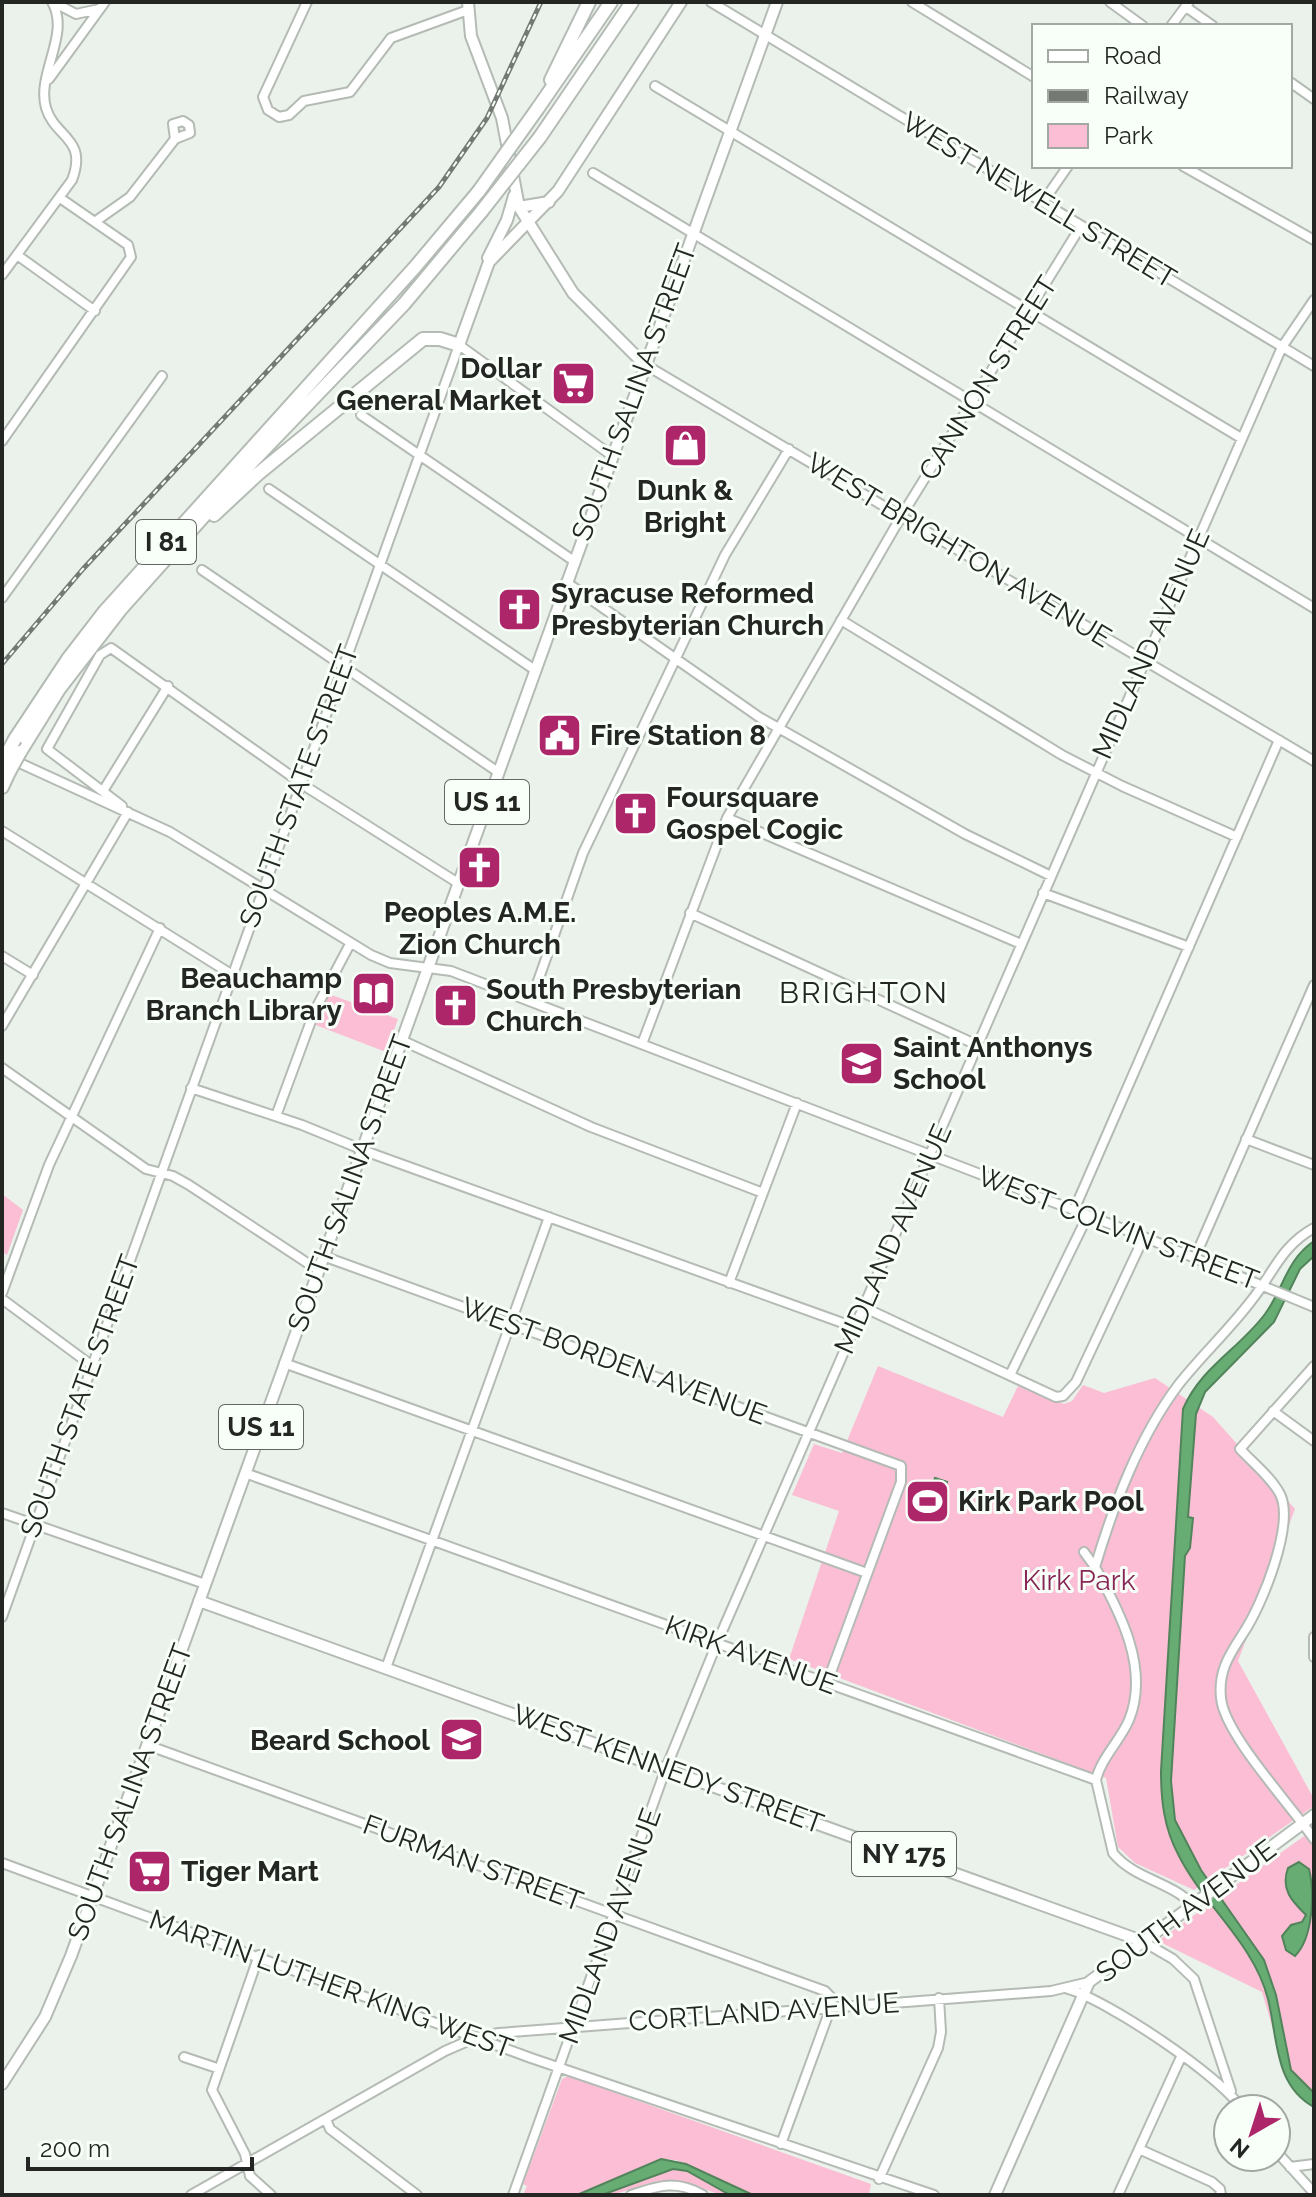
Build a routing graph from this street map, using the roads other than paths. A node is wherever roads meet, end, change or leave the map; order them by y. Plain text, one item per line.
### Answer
1 (52, 2) edge
2 (307, 2) edge
3 (589, 2) edge
4 (611, 2) edge
5 (632, 2) edge
6 (681, 2) edge
7 (711, 2) edge
8 (777, 2) edge
9 (912, 2) edge
10 (1110, 2) edge
11 (1188, 4) edge
12 (102, 6) edge
13 (468, 6) edge
14 (1140, 24) edge
15 (1173, 24) edge
16 (1211, 24) edge
17 (763, 36) junction
18 (1032, 76) edge
19 (46, 83) junction
20 (1292, 83) edge
21 (655, 86) dead end
22 (1314, 99) edge
23 (538, 108) junction
24 (728, 132) junction
25 (175, 139) dead end
26 (1067, 168) edge
27 (1187, 168) edge
28 (593, 173) dead end
29 (515, 190) junction
30 (60, 198) junction
31 (549, 202) junction
32 (1043, 202) junction
33 (519, 207) junction
34 (96, 221) junction
35 (528, 224) junction
36 (1081, 226) junction
37 (691, 234) junction
38 (1314, 240) edge
39 (17, 255) junction
40 (484, 272) junction
41 (2, 275) edge
42 (1314, 300) edge
43 (95, 311) junction
44 (1030, 312) junction
45 (459, 345) junction
46 (1282, 347) junction
47 (644, 364) junction
48 (1314, 366) edge
49 (162, 376) dead end
50 (973, 404) junction
51 (361, 415) dead end
52 (1241, 438) junction
53 (2, 441) edge
54 (789, 449) junction
55 (418, 455) junction
56 (611, 455) junction
57 (269, 489) dead end
58 (902, 515) junction
59 (1198, 538) junction
60 (165, 561) junction
61 (574, 561) junction
62 (379, 564) junction
63 (202, 570) dead end
64 (566, 582) junction
65 (2, 598) edge
66 (1314, 608) edge
67 (841, 620) junction
68 (676, 658) junction
69 (1144, 661) junction
70 (342, 667) junction
71 (535, 670) junction
72 (168, 686) junction
73 (779, 729) junction
74 (1279, 740) junction
75 (2, 755) edge
76 (1314, 761) edge
77 (6, 768) edge
78 (498, 772) junction
79 (1095, 773) junction
80 (85, 778) junction
81 (301, 782) junction
82 (2, 787) edge
83 (77, 791) junction
84 (103, 791) junction
85 (128, 812) junction
86 (727, 818) junction
87 (2, 831) edge
88 (1237, 837) junction
89 (1051, 876) junction
90 (458, 883) junction
91 (87, 884) junction
92 (262, 888) junction
93 (1043, 893) junction
94 (690, 913) junction
95 (160, 928) junction
96 (350, 944) junction
97 (1021, 944) junction
98 (1189, 947) junction
99 (2, 956) edge
100 (427, 967) junction
101 (231, 974) junction
102 (33, 975) junction
103 (1314, 985) edge
104 (531, 1001) junction
105 (2, 1026) edge
106 (401, 1040) junction
107 (642, 1044) junction
108 (977, 1045) junction
109 (2, 1068) edge
110 (191, 1088) junction
111 (797, 1103) junction
112 (72, 1116) junction
113 (276, 1116) junction
114 (1246, 1139) junction
115 (361, 1149) junction
116 (929, 1154) junction
117 (1314, 1165) edge
118 (160, 1173) junction
119 (763, 1193) junction
120 (1074, 1210) junction
121 (1088, 1215) junction
122 (549, 1217) junction
123 (1314, 1228) edge
124 (1144, 1237) junction
125 (323, 1256) junction
126 (1195, 1257) junction
127 (318, 1270) junction
128 (729, 1283) junction
129 (1263, 1285) junction
130 (2, 1293) edge
131 (2, 1299) edge
132 (863, 1307) junction
133 (1314, 1307) edge
134 (510, 1323) junction
135 (854, 1327) junction
136 (284, 1363) junction
137 (91, 1365) junction
138 (1314, 1366) edge
139 (1010, 1375) junction
140 (1273, 1411) junction
141 (472, 1430) junction
142 (809, 1431) junction
143 (1314, 1441) edge
144 (245, 1473) junction
145 (2, 1513) edge
146 (35, 1524) junction
147 (763, 1535) junction
148 (431, 1540) junction
149 (1084, 1552) dead end
150 (1095, 1567) junction
151 (867, 1573) junction
152 (205, 1584) junction
153 (199, 1601) junction
154 (2, 1617) edge
155 (1314, 1637) edge
156 (717, 1643) junction
157 (1314, 1657) edge
158 (386, 1668) junction
159 (827, 1683) junction
160 (147, 1745) junction
161 (666, 1768) junction
162 (1096, 1780) junction
163 (1314, 1815) edge
164 (1303, 1823) junction
165 (1314, 1839) edge
166 (2, 1863) edge
167 (92, 1896) junction
168 (1197, 1902) junction
169 (614, 1914) junction
170 (1142, 1941) junction
171 (259, 1955) junction
172 (1089, 1982) junction
173 (1068, 1989) junction
174 (1084, 1994) junction
175 (939, 1998) junction
176 (831, 2007) junction
177 (574, 2026) junction
178 (477, 2037) junction
179 (184, 2057) dead end
180 (1181, 2057) junction
181 (217, 2068) junction
182 (559, 2068) junction
183 (2, 2084) edge
184 (1231, 2093) edge
185 (1232, 2093) edge
186 (326, 2119) junction
187 (781, 2144) junction
188 (1139, 2149) junction
189 (247, 2164) junction
190 (1314, 2164) edge
191 (1292, 2167) edge
192 (1292, 2169) edge
193 (879, 2179) junction
194 (1314, 2193) edge
195 (191, 2195) edge
196 (271, 2195) edge
197 (417, 2195) edge
198 (513, 2195) edge
199 (631, 2195) edge
200 (703, 2195) edge
201 (934, 2195) edge
202 (995, 2195) edge
203 (1118, 2195) edge
204 (1221, 2195) edge

1 - 12 street
1 - 19 street
2 - 13 street
3 - 23 highway
4 - 23 highway, I 81
5 - 60 highway, I 81, bridge
6 - 31 main road, SOUTH STATE STREET
7 - 17 street, WEST NEWELL STREET
8 - 17 main road, SOUTH SALINA STREET / US 11
9 - 18 street
10 - 14 street
11 - 15 street
11 - 16 street
12 - 19 street
13 - 29 main road
17 - 24 main road, SOUTH SALINA STREET / US 11
17 - 32 street, WEST NEWELL STREET
19 - 30 street
20 - 22 street
21 - 24 street
23 - 77 highway, I 81, bridge
24 - 37 main road, SOUTH SALINA STREET / US 11
24 - 44 street
25 - 34 street
26 - 32 street
27 - 38 street
28 - 37 street
29 - 33 main road
29 - 40 main road
30 - 34 street
30 - 39 street
31 - 33 main road
31 - 35 main road, SOUTH STATE STREET
32 - 36 street, WEST NEWELL STREET
33 - 35 main road
34 - 43 street
35 - 40 main road, SOUTH STATE STREET
35 - 47 main road
36 - 44 street, CANNON STREET
36 - 46 street, WEST NEWELL STREET
37 - 47 main road, SOUTH SALINA STREET / US 11
37 - 50 street
39 - 41 street
39 - 43 street
40 - 45 main road, SOUTH STATE STREET
42 - 46 street, MIDLAND AVENUE
43 - 53 street
44 - 50 street, CANNON STREET
44 - 52 street
45 - 55 street, SOUTH STATE STREET
45 - 56 street
45 - 60 highway
46 - 48 street, WEST NEWELL STREET
46 - 52 street, MIDLAND AVENUE
47 - 54 street, WEST BRIGHTON AVENUE
47 - 56 main road, SOUTH SALINA STREET / US 11
49 - 65 street
50 - 58 street, CANNON STREET
50 - 59 street
51 - 55 street
52 - 59 street, MIDLAND AVENUE
54 - 58 street, WEST BRIGHTON AVENUE
54 - 68 street
55 - 61 street
55 - 62 street, SOUTH STATE STREET
56 - 61 main road, SOUTH SALINA STREET / US 11
57 - 62 street
58 - 67 street, CANNON STREET
58 - 69 street, WEST BRIGHTON AVENUE
59 - 66 street
59 - 69 street, MIDLAND AVENUE
60 - 77 highway, I 81, bridge
61 - 64 main road, SOUTH SALINA STREET / US 11
62 - 70 street, SOUTH STATE STREET
62 - 71 street
63 - 70 street
64 - 68 street
64 - 71 main road, SOUTH SALINA STREET / US 11
67 - 73 street, CANNON STREET
67 - 79 street
68 - 73 street
68 - 104 street
69 - 74 street, WEST BRIGHTON AVENUE
69 - 79 street, MIDLAND AVENUE
70 - 78 street
70 - 81 street, SOUTH STATE STREET
71 - 78 main road, SOUTH SALINA STREET / US 11
72 - 80 street
72 - 81 street
72 - 84 street
73 - 86 street, CANNON STREET
73 - 89 street
74 - 76 street, WEST BRIGHTON AVENUE
74 - 88 street
75 - 83 street
77 - 82 highway, I 81
78 - 90 main road, SOUTH SALINA STREET / US 11
79 - 88 street
79 - 89 street, MIDLAND AVENUE
80 - 83 street
80 - 84 street
81 - 90 street
81 - 92 street, SOUTH STATE STREET
83 - 85 street
84 - 85 street
85 - 91 street
85 - 92 street, WEST COLVIN STREET
86 - 94 street, CANNON STREET
86 - 97 street
87 - 91 street
88 - 98 street
89 - 93 street, MIDLAND AVENUE
90 - 100 main road, SOUTH SALINA STREET / US 11
91 - 95 street
91 - 102 street
92 - 96 street, WEST COLVIN STREET
92 - 101 street, SOUTH STATE STREET
93 - 97 street, MIDLAND AVENUE
93 - 98 street
94 - 107 street, CANNON STREET
94 - 108 street
95 - 101 street
95 - 112 street
96 - 100 street, WEST COLVIN STREET
96 - 113 street
97 - 108 street, MIDLAND AVENUE
98 - 120 street
99 - 102 street
100 - 104 street, WEST COLVIN STREET
100 - 106 main road, SOUTH SALINA STREET / US 11
101 - 110 street, SOUTH STATE STREET
102 - 105 street
103 - 114 street
104 - 107 street, WEST COLVIN STREET
106 - 115 main road, SOUTH SALINA STREET / US 11
106 - 119 street
107 - 111 street, WEST COLVIN STREET
108 - 116 street, MIDLAND AVENUE
109 - 112 street
110 - 113 street
110 - 118 street, SOUTH STATE STREET
111 - 116 street, WEST COLVIN STREET
111 - 119 street
112 - 118 street
112 - 130 street
113 - 115 street
114 - 117 street
114 - 126 street
115 - 122 street
115 - 125 main road, SOUTH SALINA STREET / US 11
116 - 120 street, WEST COLVIN STREET
116 - 132 street, MIDLAND AVENUE
118 - 127 street
118 - 137 street, SOUTH STATE STREET
119 - 128 street
120 - 121 street, WEST COLVIN STREET
121 - 124 street, WEST COLVIN STREET
121 - 139 street
122 - 128 street
122 - 134 street
123 - 129 street
124 - 126 street, WEST COLVIN STREET
124 - 139 street
125 - 127 main road, SOUTH SALINA STREET / US 11
125 - 134 street, WEST BORDEN AVENUE
126 - 129 street, WEST COLVIN STREET
127 - 136 main road, SOUTH SALINA STREET / US 11
128 - 135 street
129 - 133 street, WEST COLVIN STREET
129 - 150 street
131 - 137 street
132 - 135 street, MIDLAND AVENUE
132 - 139 street
134 - 141 street
134 - 142 street, WEST BORDEN AVENUE
135 - 142 street, MIDLAND AVENUE
136 - 141 street
136 - 144 main road, SOUTH SALINA STREET / US 11
137 - 146 street, SOUTH STATE STREET
138 - 140 street
140 - 143 street
140 - 164 street
141 - 147 street
141 - 148 street
142 - 147 street, MIDLAND AVENUE
142 - 151 street, WEST BORDEN AVENUE
144 - 148 street, KIRK AVENUE
144 - 152 main road, SOUTH SALINA STREET / US 11
145 - 146 street
146 - 152 street
146 - 154 street, SOUTH STATE STREET
147 - 151 street
147 - 156 street, MIDLAND AVENUE
148 - 156 street, KIRK AVENUE
148 - 158 street
149 - 150 street
150 - 162 street
151 - 159 street
152 - 153 main road, SOUTH SALINA STREET / US 11
153 - 158 main road, WEST KENNEDY STREET / NY 175
153 - 160 main road, SOUTH SALINA STREET / US 11
155 - 157 street
156 - 159 street, KIRK AVENUE
156 - 161 street, MIDLAND AVENUE
158 - 161 main road, WEST KENNEDY STREET / NY 175
159 - 162 street, KIRK AVENUE
160 - 167 main road, SOUTH SALINA STREET / US 11
160 - 169 street, FURMAN STREET
161 - 169 street, MIDLAND AVENUE
161 - 170 main road, WEST KENNEDY STREET / NY 175
162 - 168 street
163 - 164 main road, SOUTH AVENUE
164 - 165 street
164 - 168 main road, SOUTH AVENUE
166 - 167 street, MARTIN LUTHER KING WEST
167 - 171 street, MARTIN LUTHER KING WEST
167 - 183 main road, SOUTH SALINA STREET / US 11
168 - 170 main road, SOUTH AVENUE
169 - 176 street, FURMAN STREET
169 - 177 street, MIDLAND AVENUE
170 - 172 main road, SOUTH AVENUE
170 - 185 street, WEST KENNEDY STREET
171 - 178 street, MARTIN LUTHER KING WEST
171 - 181 street
172 - 173 street, CORTLAND AVENUE
172 - 174 main road, SOUTH AVENUE
173 - 174 street
173 - 175 street, CORTLAND AVENUE
174 - 180 street
174 - 202 main road, SOUTH AVENUE
175 - 176 street, CORTLAND AVENUE
175 - 193 street
176 - 177 street, CORTLAND AVENUE
176 - 187 street
177 - 178 street, CORTLAND AVENUE
177 - 182 street, MIDLAND AVENUE
178 - 182 street, MARTIN LUTHER KING WEST
178 - 186 street, CORTLAND AVENUE
179 - 181 street
180 - 184 street
180 - 188 street
181 - 189 street
182 - 187 street, MARTIN LUTHER KING WEST
182 - 198 street, MIDLAND AVENUE
186 - 189 street, CORTLAND AVENUE
186 - 197 street
187 - 193 street, MARTIN LUTHER KING WEST
188 - 203 street
188 - 204 street
189 - 195 street, CORTLAND AVENUE
189 - 196 street
190 - 191 street
192 - 194 street
193 - 201 street, MARTIN LUTHER KING WEST
199 - 200 street

